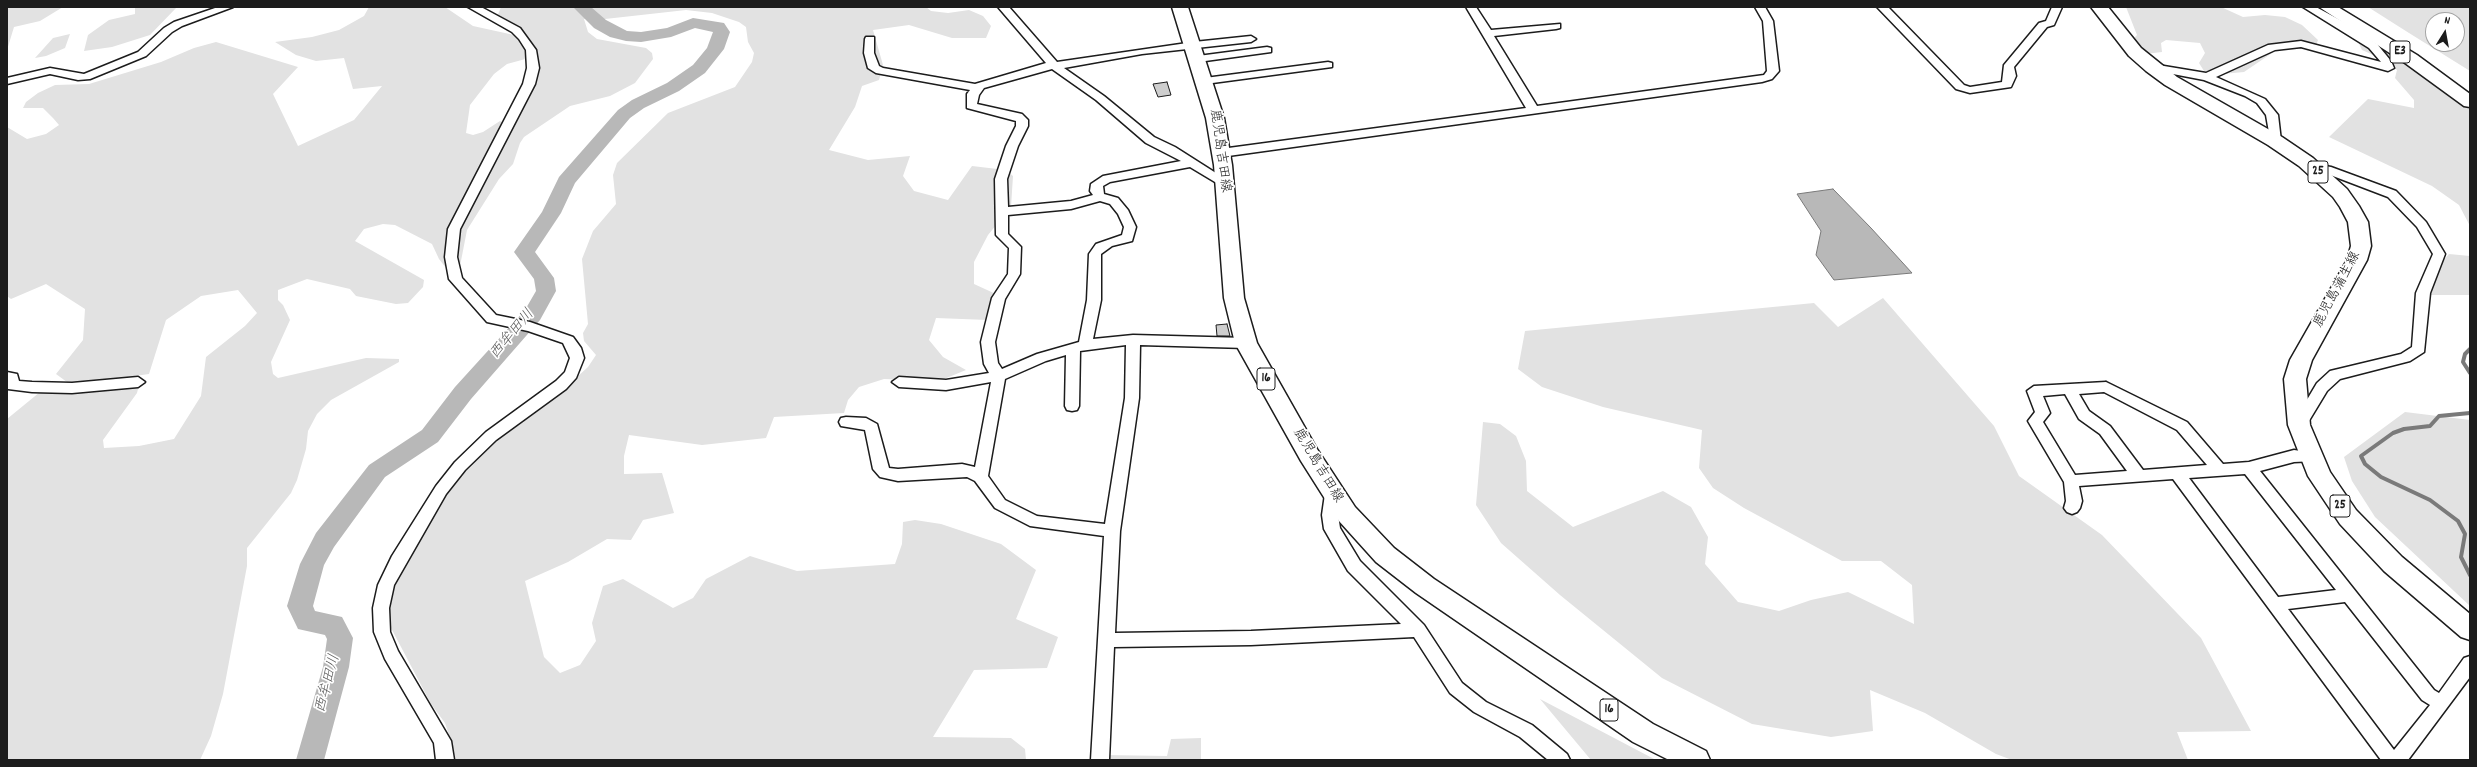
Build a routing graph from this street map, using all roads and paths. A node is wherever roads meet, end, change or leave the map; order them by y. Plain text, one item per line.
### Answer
1 (228, 7) edge
2 (473, 7) edge
3 (1003, 7) edge
4 (1180, 7) edge
5 (1471, 7) edge
6 (1760, 7) edge
7 (1882, 7) edge
8 (2057, 7) edge
9 (2099, 7) edge
10 (2308, 7) edge
11 (2327, 7) edge
12 (2345, 7) edge
13 (1556, 26) dead end
14 (1487, 34) junction
15 (870, 39) dead end
16 (1250, 39) dead end
17 (1195, 50) junction
18 (1267, 50) dead end
19 (1328, 65) dead end
20 (1056, 67) junction
21 (2152, 67) junction
22 (2207, 77) junction
23 (1205, 80) junction
24 (7, 81) edge
25 (2470, 87) edge
26 (977, 88) junction
27 (2470, 102) edge
28 (1534, 112) junction
29 (2275, 141) junction
30 (1221, 153) junction
31 (1190, 162) junction
32 (2314, 168) junction
33 (1224, 182) junction
34 (1100, 197) junction
35 (1003, 211) junction
36 (1134, 340) junction
37 (1246, 343) junction
38 (1079, 347) junction
39 (999, 376) junction
40 (7, 378) edge
41 (138, 382) dead end
42 (899, 382) dead end
43 (2069, 389) junction
44 (1072, 406) dead end
45 (846, 422) dead end
46 (2299, 426) junction
47 (2310, 458) junction
48 (2250, 468) junction
49 (2219, 470) junction
50 (2176, 472) junction
51 (2138, 475) junction
52 (980, 477) junction
53 (2071, 481) junction
54 (1333, 494) junction
55 (2072, 508) dead end
56 (1112, 531) junction
57 (2349, 595) junction
58 (2274, 604) junction
59 (2470, 629) edge
60 (1418, 630) junction
61 (1106, 640) junction
62 (2470, 663) edge
63 (2442, 703) junction
64 (445, 760) edge
65 (1100, 760) edge
66 (1561, 760) edge
67 (1696, 760) edge
68 (2391, 760) edge
69 (2397, 760) edge

1 - 24 street
2 - 64 street
3 - 20 street
4 - 17 main road, 鹿児島吉田線 / 16
5 - 14 street
6 - 28 street
7 - 8 street
9 - 21 main road, 鹿児島蒲生線 / 25
10 - 22 street
11 - 27 main road, E3
12 - 25 main road, E3
13 - 14 street
14 - 28 street
15 - 26 street
16 - 17 street
17 - 18 street
17 - 20 street
17 - 23 main road, 鹿児島吉田線 / 16
19 - 23 street
20 - 26 street
20 - 31 street
21 - 22 street
21 - 29 main road, 鹿児島蒲生線 / 25
22 - 29 street
23 - 30 main road, 鹿児島吉田線 / 16
26 - 35 street
28 - 30 street
29 - 32 main road, 鹿児島蒲生線 / 25
30 - 33 main road, 鹿児島吉田線 / 16
31 - 33 street
31 - 34 street
32 - 46 main road, 鹿児島蒲生線 / 25
32 - 46 street
33 - 37 main road, 鹿児島吉田線 / 16
34 - 35 street
34 - 38 street
35 - 39 street
36 - 37 street
36 - 38 street
36 - 56 street
37 - 54 main road, 鹿児島吉田線 / 16
38 - 39 street
38 - 44 street
39 - 42 street
39 - 52 street
40 - 41 street
43 - 49 street
43 - 51 street
43 - 53 street
45 - 52 street
46 - 47 main road, 鹿児島蒲生線 / 25
47 - 48 street
47 - 59 main road, 鹿児島蒲生線 / 25
48 - 49 street
48 - 57 street
49 - 50 street
50 - 51 street
50 - 58 street
51 - 53 street
52 - 56 street
53 - 55 street
54 - 60 street
54 - 67 main road, 鹿児島吉田線 / 16
56 - 61 street
57 - 58 street
57 - 63 street
58 - 68 street
60 - 61 street
60 - 66 street
61 - 65 street
62 - 63 street
63 - 69 street

